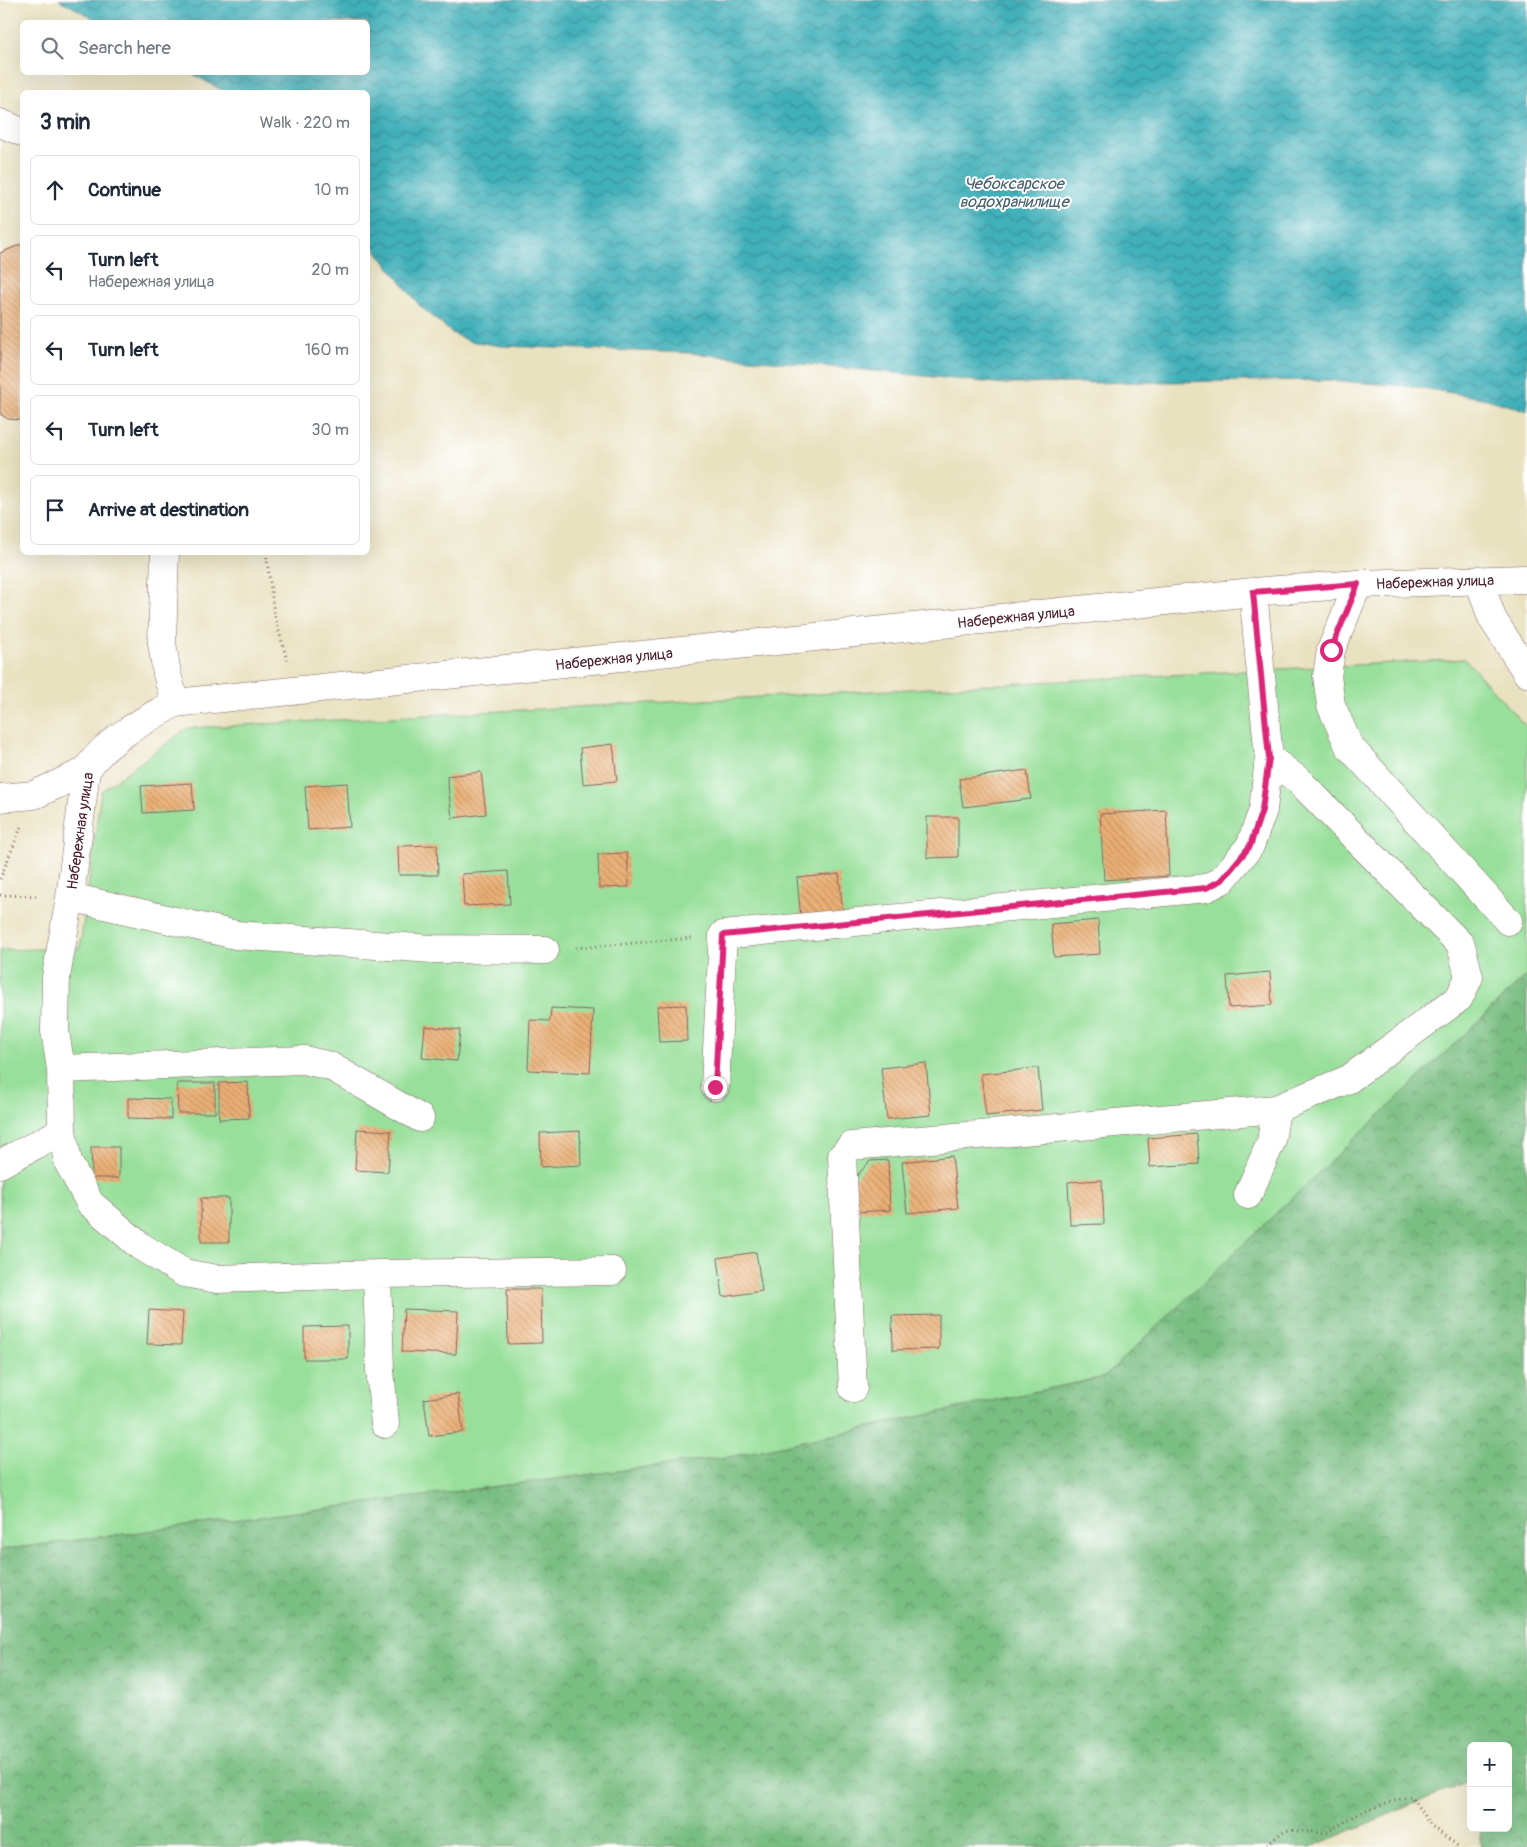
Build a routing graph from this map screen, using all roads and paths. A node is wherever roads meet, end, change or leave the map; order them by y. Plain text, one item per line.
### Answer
1 (0, 123) edge
2 (20, 131) edge
3 (165, 555) edge
4 (266, 555) edge
5 (1527, 579) edge
6 (1479, 580) junction
7 (1358, 584) junction
8 (1253, 592) junction
9 (1527, 673) edge
10 (295, 692) junction
11 (175, 703) junction
12 (1269, 758) junction
13 (86, 771) junction
14 (34, 795) junction
15 (0, 798) edge
16 (0, 880) edge
17 (0, 895) edge
18 (70, 898) junction
19 (1508, 921) dead end
20 (723, 935) junction
21 (546, 950) joint
22 (61, 1069) junction
23 (715, 1087) dead end
24 (1276, 1110) junction
25 (420, 1118) dead end
26 (62, 1131) junction
27 (0, 1164) edge
28 (1248, 1195) dead end
29 (612, 1272) dead end
30 (377, 1274) junction
31 (853, 1388) dead end
32 (385, 1424) dead end
33 (1263, 1847) edge
34 (1459, 1847) edge

1 - 2 street
3 - 11 street
4 - 10 path
5 - 6 street, Набережная улица
6 - 7 street, Набережная улица
6 - 9 street
7 - 8 street, Набережная улица
7 - 19 street
8 - 10 street, Набережная улица
8 - 12 street
10 - 11 street, Набережная улица
11 - 13 street, Набережная улица
12 - 20 street
12 - 24 street
13 - 14 street
13 - 18 street, Набережная улица
14 - 15 street
14 - 16 path
17 - 18 path
18 - 21 street
18 - 22 street, Набережная улица
20 - 21 path
20 - 23 street
22 - 25 street
22 - 26 street, Набережная улица
24 - 28 street
24 - 31 street
26 - 27 street
26 - 30 street, Набережная улица
29 - 30 street, Набережная улица
30 - 32 street
33 - 34 path

